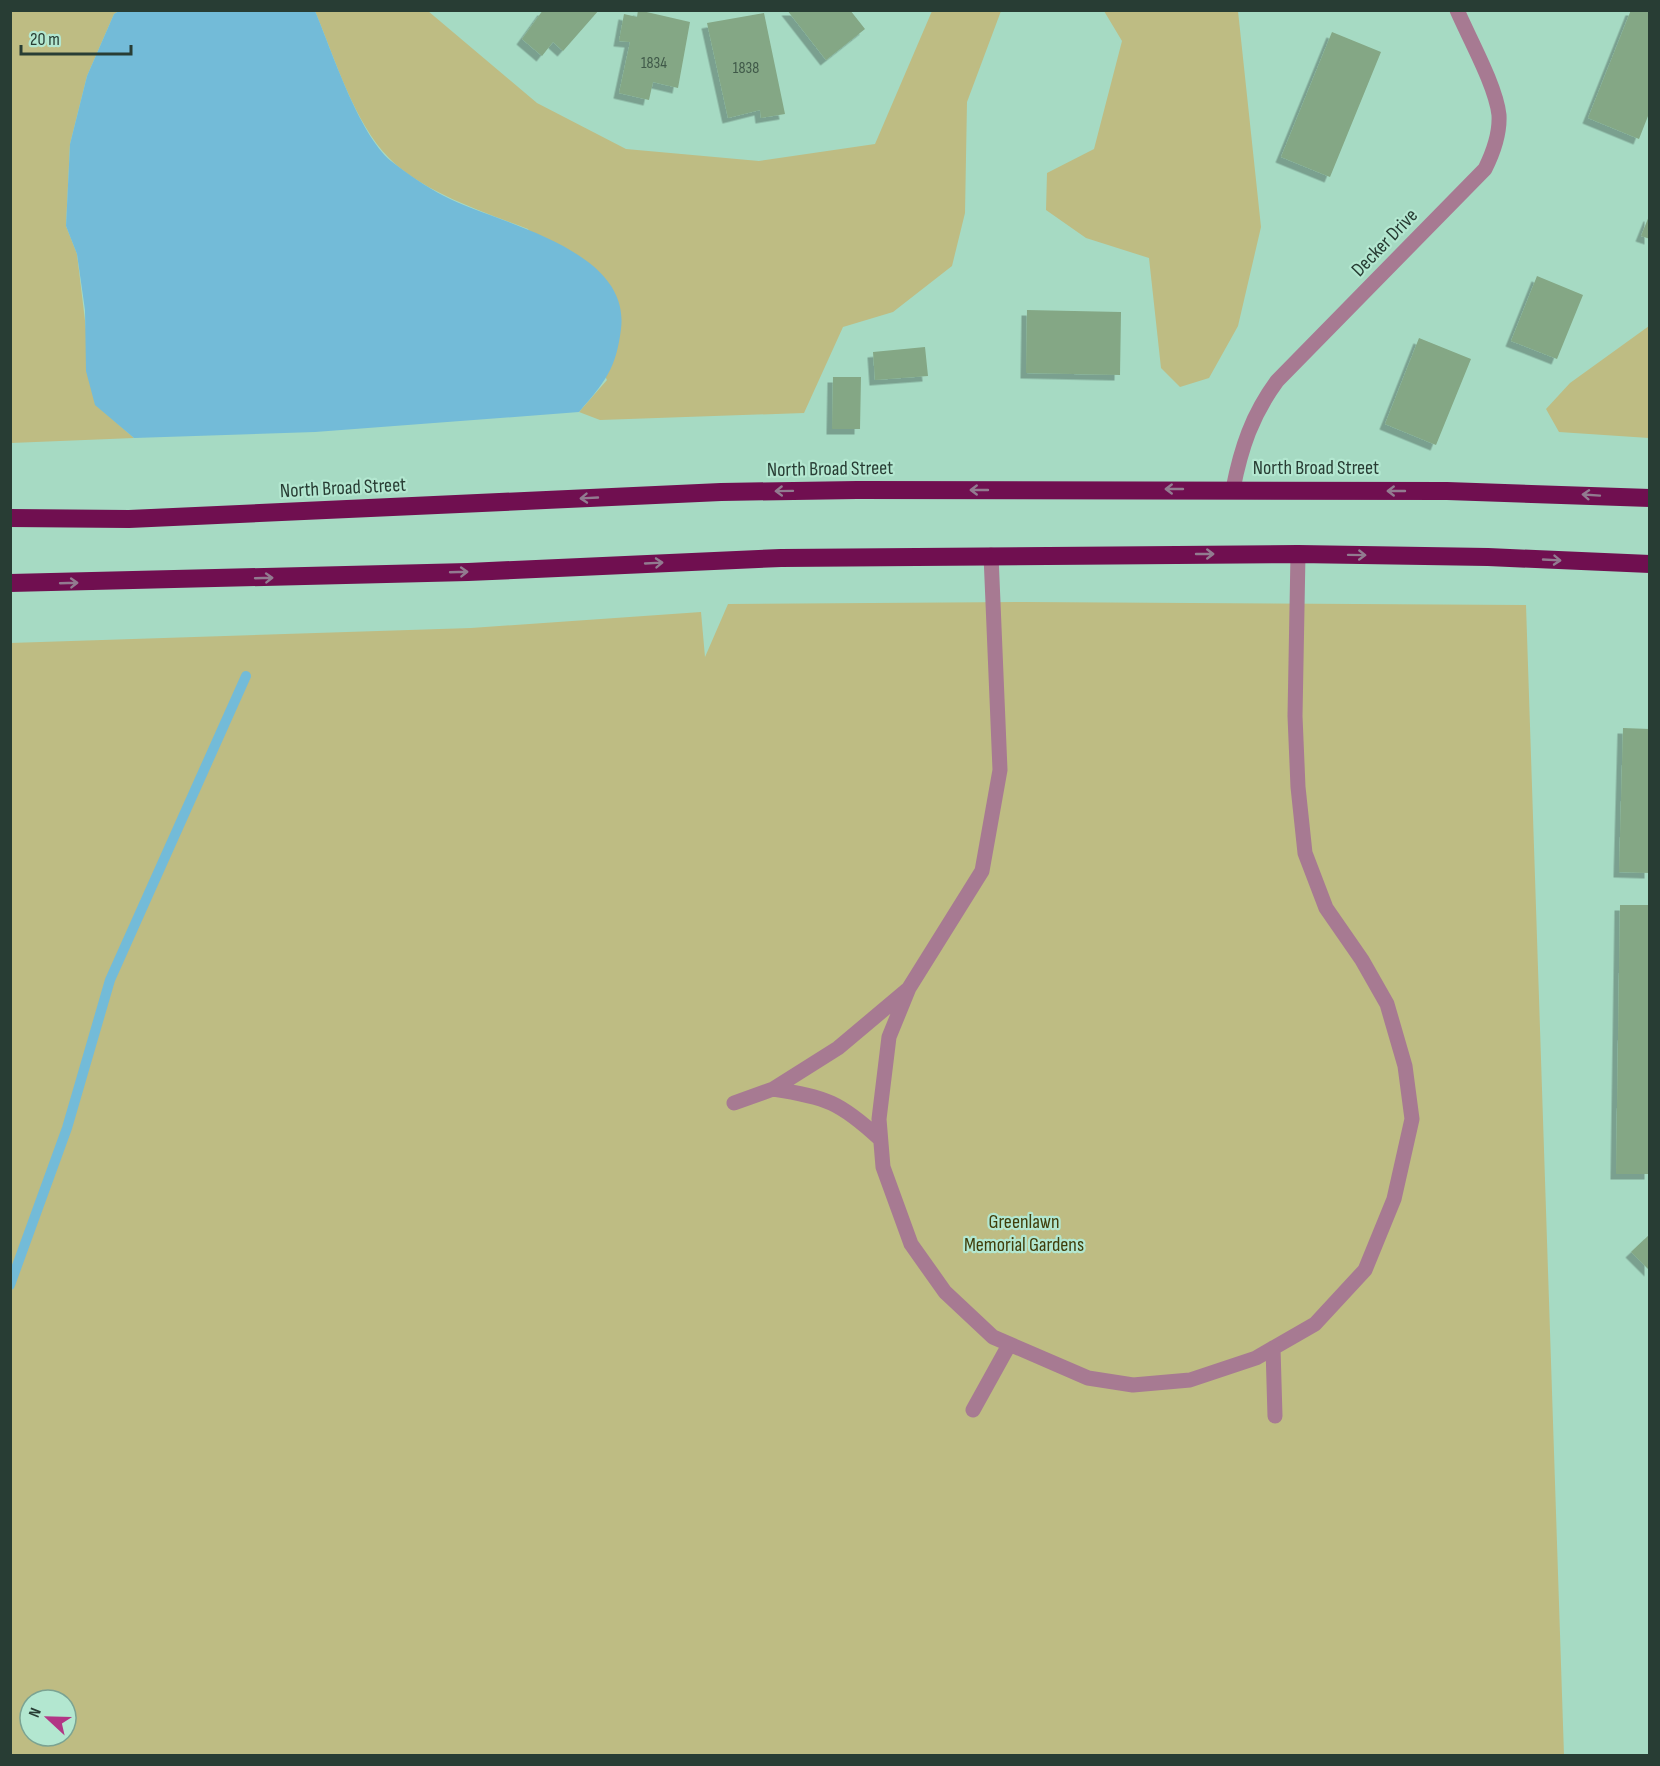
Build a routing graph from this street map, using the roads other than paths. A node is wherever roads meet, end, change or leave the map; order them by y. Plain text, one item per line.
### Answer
1 (1457, 10) edge
2 (1233, 489) junction
3 (1650, 498) edge
4 (10, 518) edge
5 (1298, 554) junction
6 (991, 555) junction
7 (1650, 564) edge
8 (10, 583) edge
9 (909, 988) junction
10 (773, 1089) junction
11 (734, 1103) dead end
12 (880, 1138) junction
13 (1009, 1345) junction
14 (1273, 1348) junction
15 (973, 1410) dead end
16 (1275, 1416) dead end

1 - 2 street, Decker Drive
3 -> 2 highway, North Broad Street
2 -> 4 highway, North Broad Street
6 -> 5 highway
5 -> 7 highway
5 - 14 street
8 -> 6 highway
6 - 9 street
9 - 10 street
9 - 12 street
10 - 11 street
10 - 12 street
12 - 13 street
13 - 14 street
13 - 15 street
14 - 16 street

